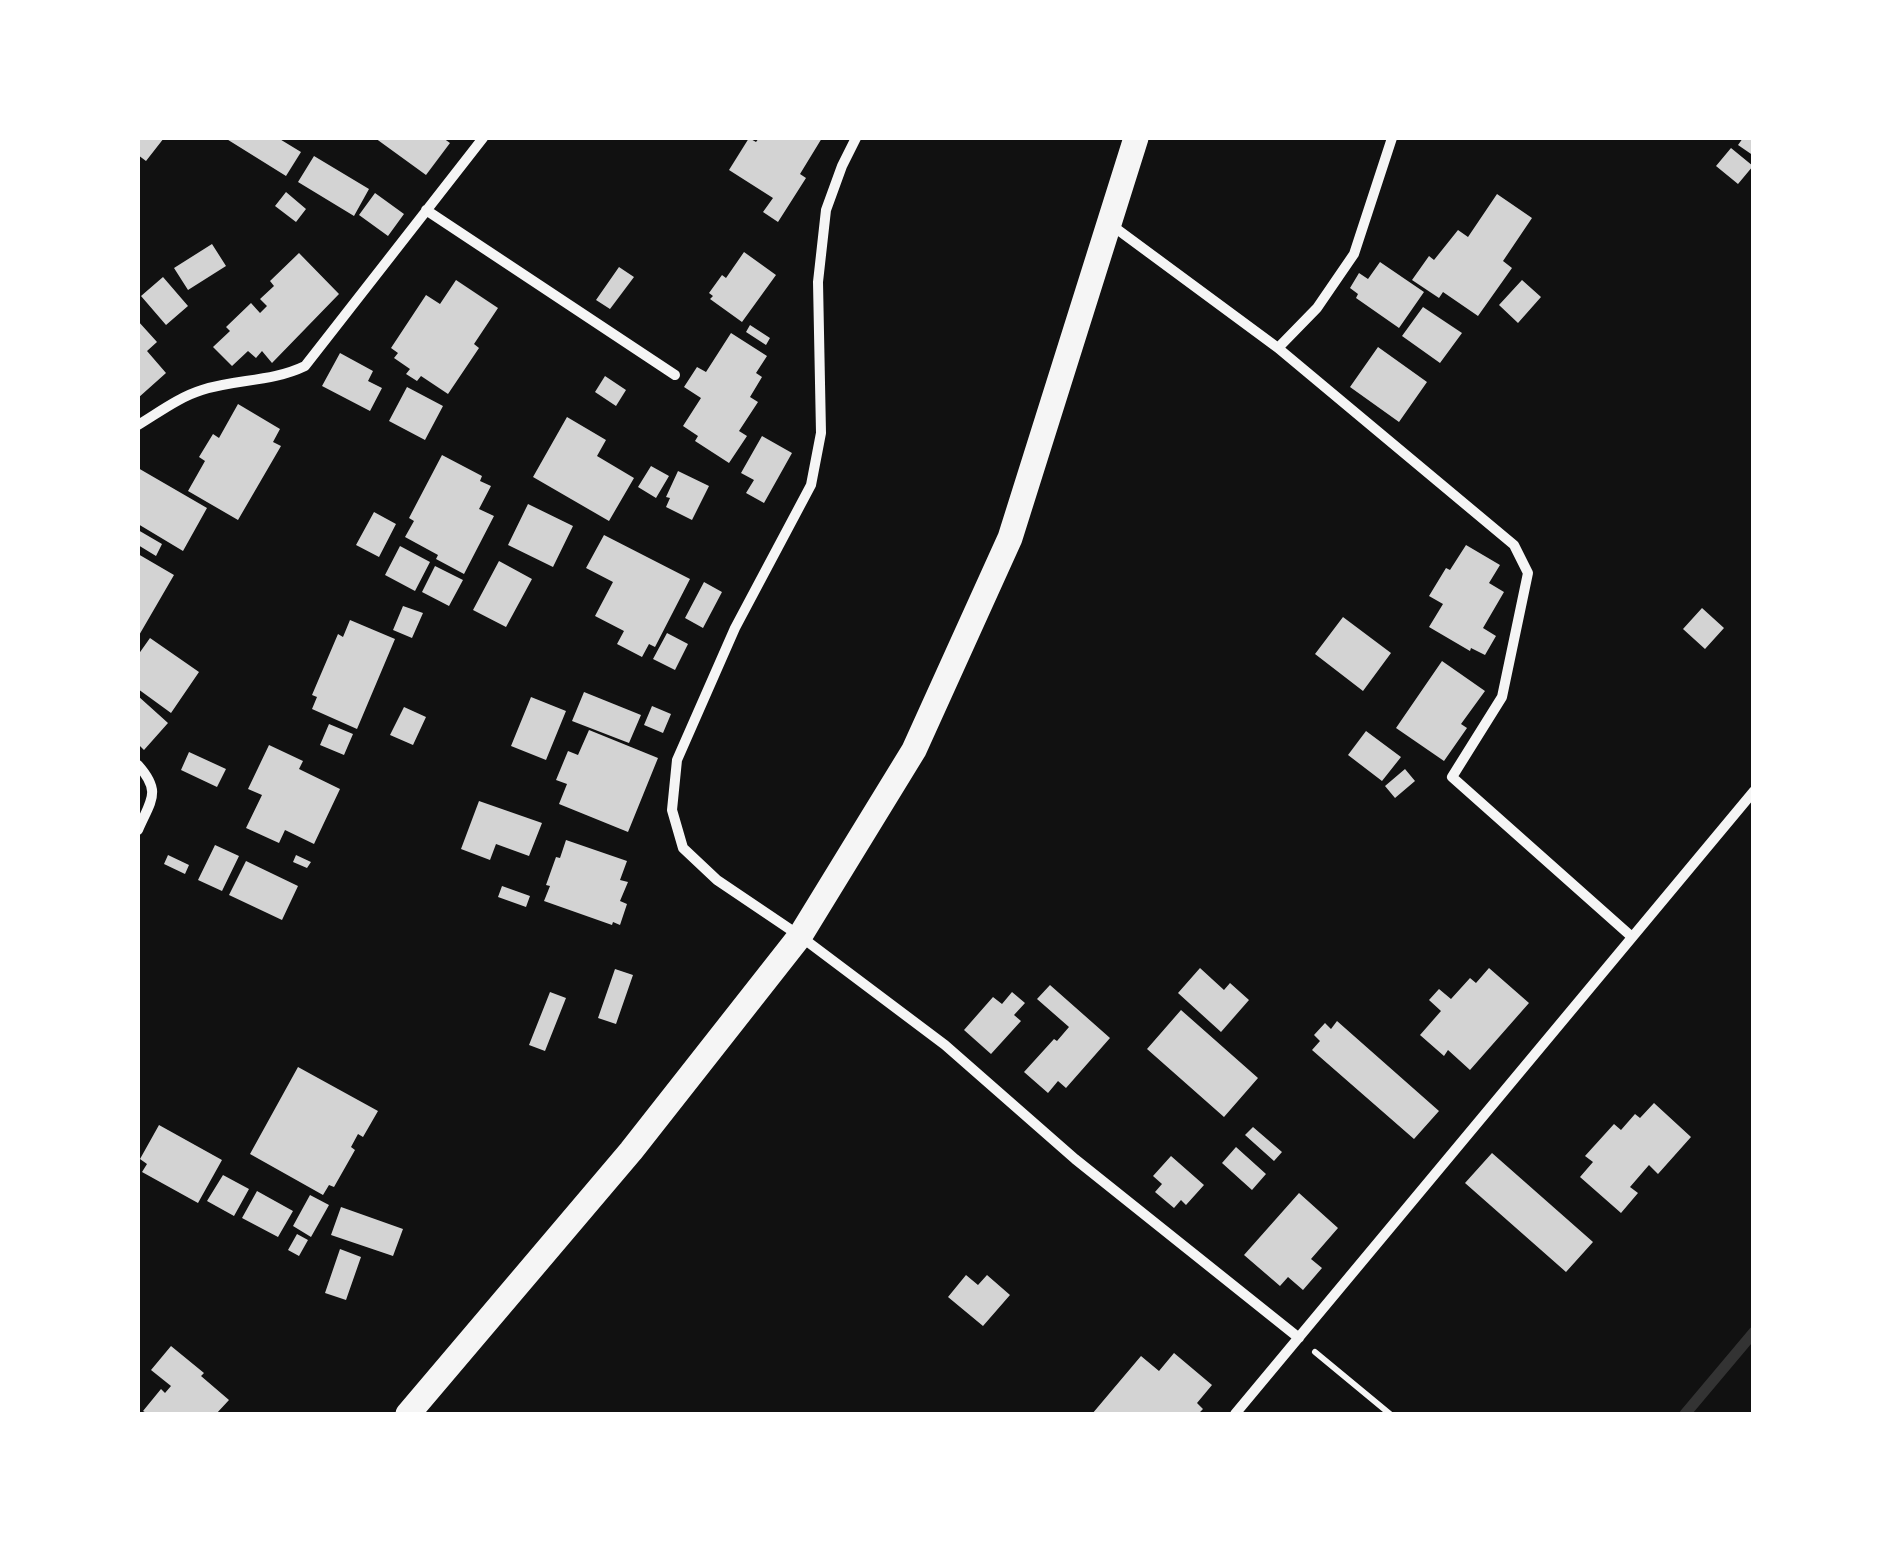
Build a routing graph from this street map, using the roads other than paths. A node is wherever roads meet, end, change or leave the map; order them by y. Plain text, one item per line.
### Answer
1 (483, 138) edge
2 (856, 138) edge
3 (1136, 138) edge
4 (1392, 138) edge
5 (426, 210) junction
6 (1110, 224) junction
7 (1278, 348) junction
8 (675, 375) dead end
9 (138, 426) edge
10 (138, 765) edge
11 (1754, 791) edge
12 (138, 830) edge
13 (800, 936) junction
14 (1632, 937) junction
15 (1298, 1338) junction
16 (408, 1414) edge
17 (1235, 1414) edge

1 - 5 street
2 - 13 street
3 - 6 main road
4 - 7 street
5 - 8 street
5 - 9 street
6 - 7 street
6 - 13 main road
7 - 14 street
10 - 12 street
11 - 14 street
13 - 15 street
13 - 16 main road
14 - 15 street
15 - 17 street

